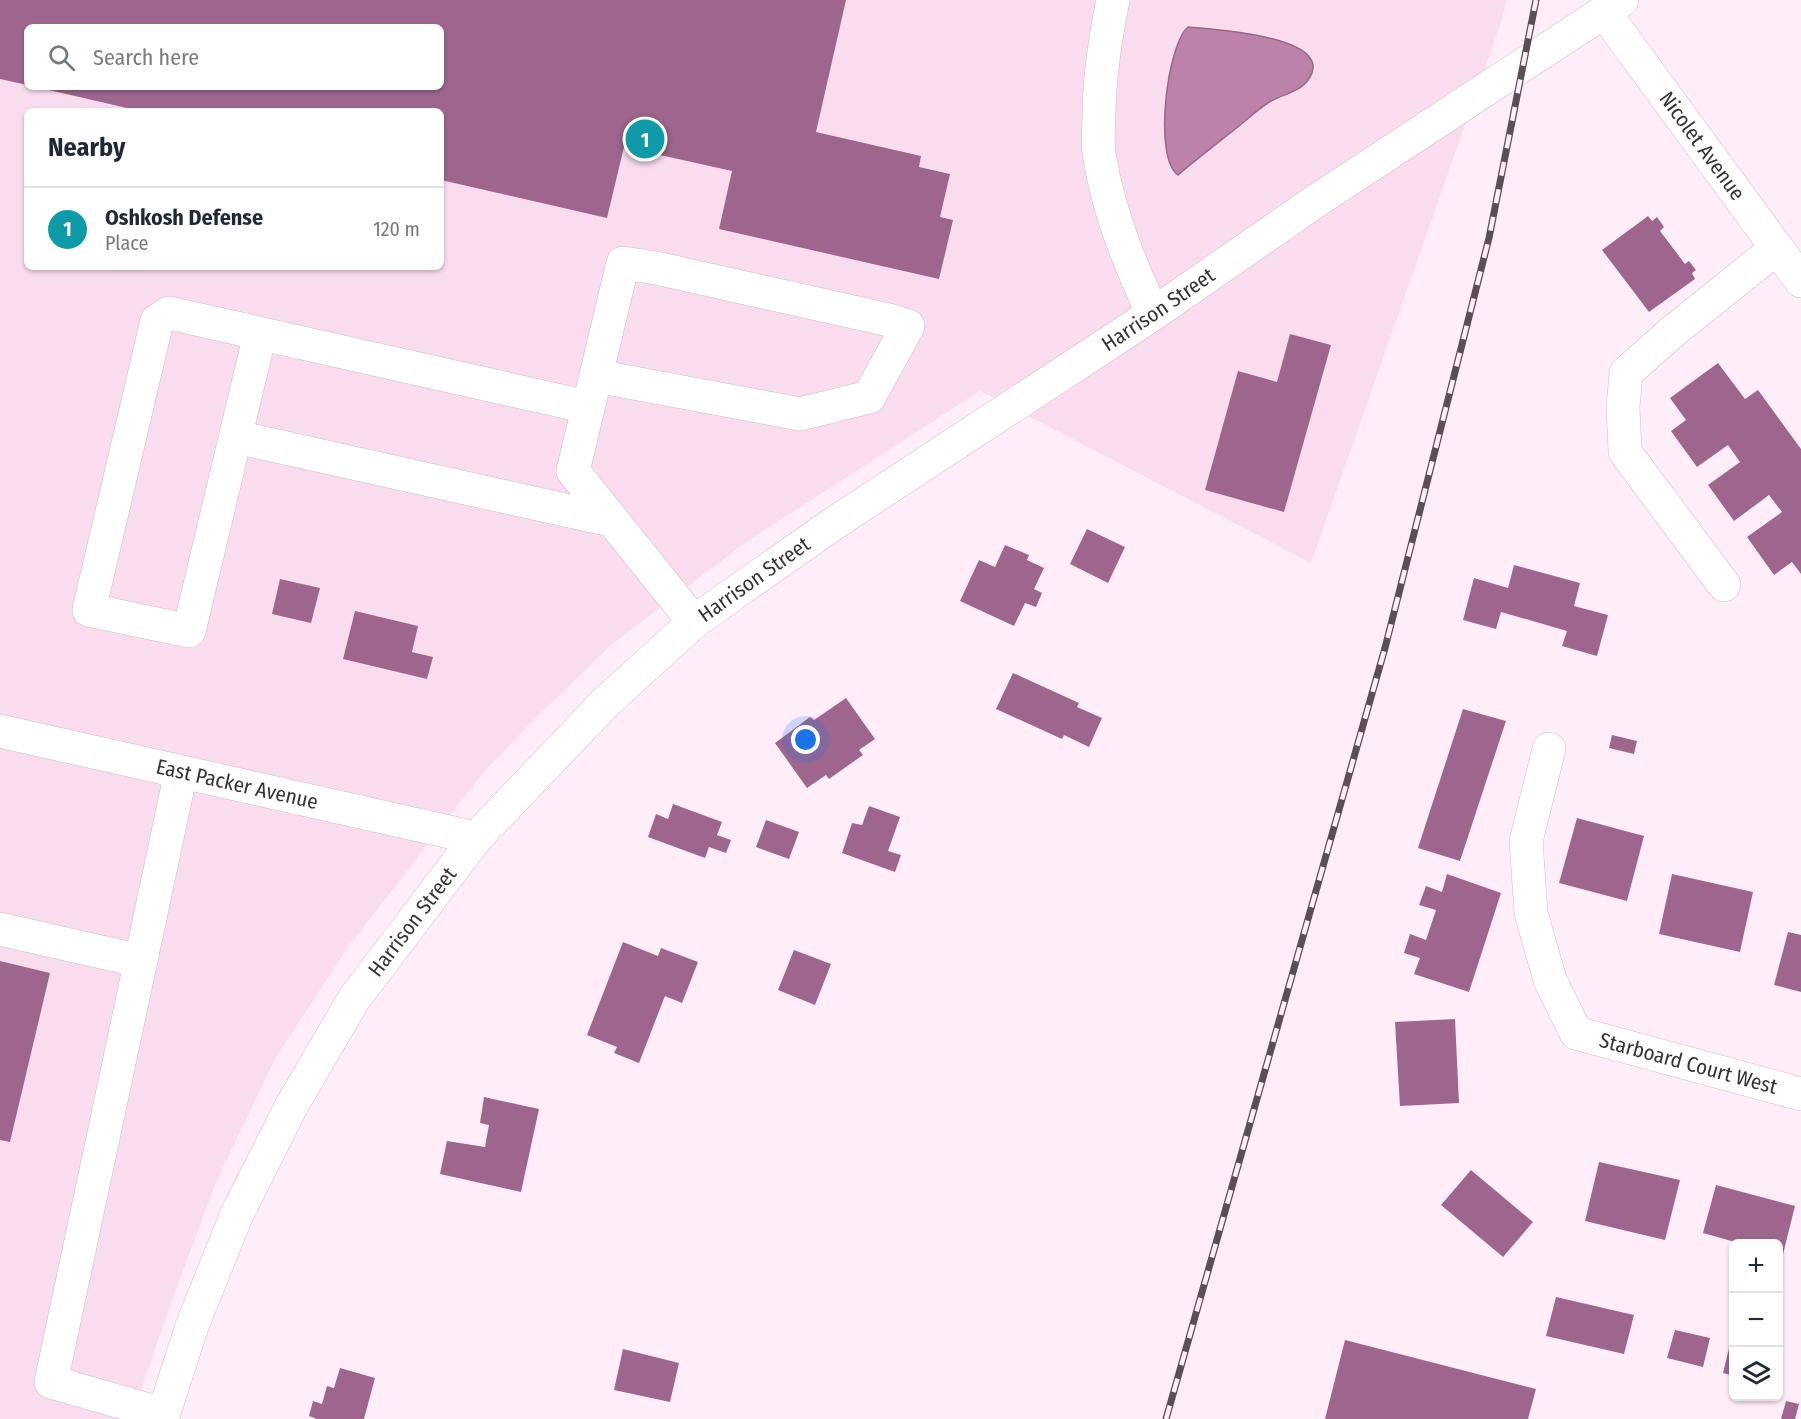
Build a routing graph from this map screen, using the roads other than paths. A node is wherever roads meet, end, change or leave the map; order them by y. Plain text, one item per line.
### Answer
1 (1113, 0) edge
2 (1613, 6) edge
3 (1777, 248) junction
4 (1801, 281) edge
5 (1153, 314) junction
6 (260, 334) junction
7 (596, 376) junction
8 (588, 407) junction
9 (236, 437) junction
10 (610, 520) junction
11 (1724, 585) dead end
12 (694, 622) junction
13 (0, 731) edge
14 (1549, 749) dead end
15 (181, 772) junction
16 (476, 838) junction
17 (0, 929) edge
18 (141, 961) junction
19 (1801, 1094) edge
20 (163, 1417) edge

1 - 5 street
2 - 3 street, Nicolet Avenue
2 - 5 street, Harrison Street
3 - 4 street, Nicolet Avenue
3 - 11 street
5 - 12 street, Harrison Street
6 - 8 street
6 - 9 street
6 - 9 street
7 - 7 street
7 - 8 street
8 - 10 street
9 - 10 street
10 - 12 street
12 - 16 street, Harrison Street
13 - 15 street, East Packer Avenue
14 - 19 street, Starboard Court West
15 - 16 street, East Packer Avenue
15 - 18 street
16 - 20 street, Harrison Street
17 - 18 street
18 - 20 street

